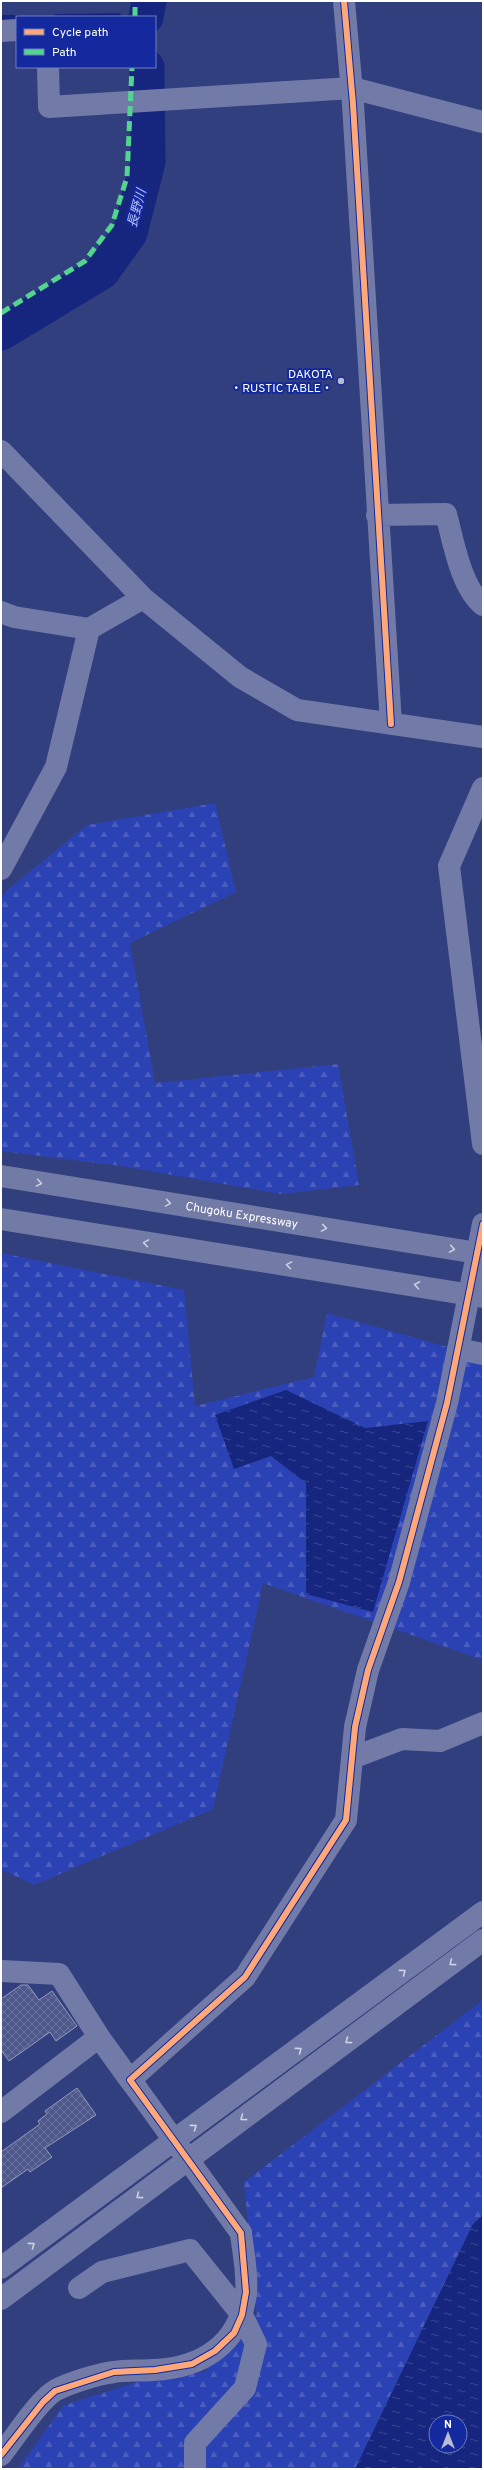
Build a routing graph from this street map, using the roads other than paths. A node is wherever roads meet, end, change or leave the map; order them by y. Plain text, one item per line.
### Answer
1 (344, 1) edge
2 (16, 30) edge
3 (1, 31) edge
4 (48, 68) edge
5 (352, 88) junction
6 (483, 122) edge
7 (1, 451) edge
8 (377, 515) junction
9 (143, 598) junction
10 (483, 605) edge
11 (1, 612) edge
12 (89, 629) junction
13 (391, 724) junction
14 (483, 737) edge
15 (483, 788) edge
16 (1, 869) edge
17 (483, 1144) edge
18 (1, 1176) edge
19 (1, 1219) edge
20 (483, 1224) edge
21 (483, 1254) edge
22 (483, 1297) edge
23 (460, 1342) junction
24 (483, 1354) edge
25 (483, 1723) edge
26 (352, 1758) junction
27 (483, 1912) edge
28 (483, 1940) edge
29 (1, 1970) edge
30 (99, 2037) junction
31 (134, 2084) junction
32 (1, 2112) edge
33 (1, 2268) edge
34 (79, 2288) dead end
35 (1, 2299) edge
36 (242, 2315) junction
37 (1, 2455) edge
38 (195, 2469) edge

1 - 5 street
2 - 3 street
4 - 5 street
5 - 6 street
5 - 8 street
7 - 9 street
8 - 10 street
8 - 13 street
9 - 12 street
9 - 13 street
11 - 12 street
12 - 16 street
13 - 14 street
15 - 17 street
18 -> 21 highway, Chugoku Expressway
22 -> 19 highway
20 - 23 street, bridge
23 - 24 street
23 - 26 street
25 - 26 street
26 - 31 street
33 -> 27 street
28 -> 35 street
29 - 30 street
30 - 31 street
30 - 32 street
31 - 36 street, bridge
34 - 36 street
36 - 37 street
36 - 38 street

